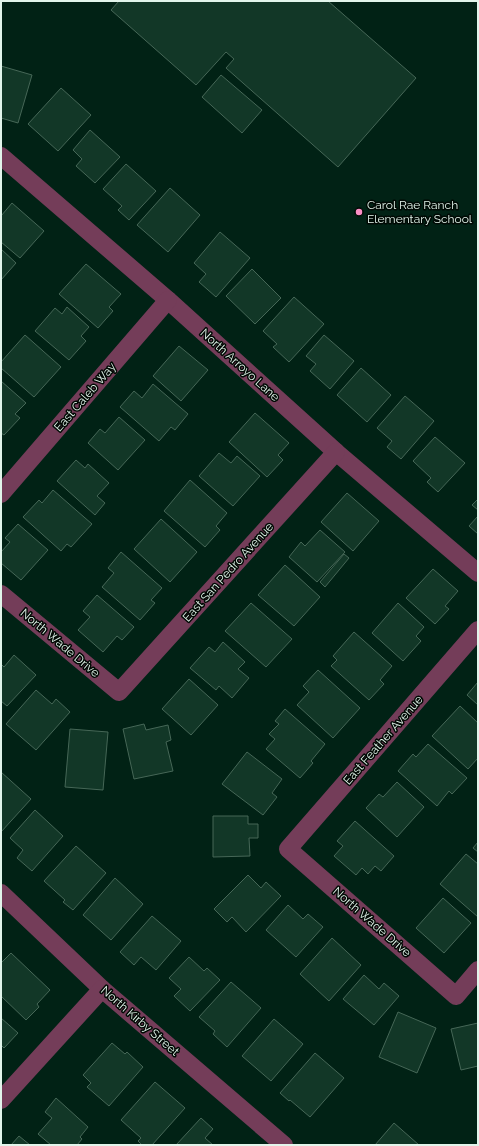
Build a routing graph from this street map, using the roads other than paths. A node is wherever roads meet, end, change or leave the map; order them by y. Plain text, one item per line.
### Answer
1 (1, 156) edge
2 (168, 300) junction
3 (336, 452) junction
4 (1, 494) edge
5 (478, 573) edge
6 (1, 594) edge
7 (478, 630) edge
8 (119, 692) joint
9 (288, 849) joint
10 (1, 893) edge
11 (478, 970) edge
12 (102, 989) junction
13 (1, 1100) edge
14 (284, 1145) edge

1 - 2 street, North Arroyo Lane
2 - 3 street, North Arroyo Lane
2 - 4 street, East Caleb Way
3 - 5 street, North Arroyo Lane
3 - 8 street, East San Pedro Avenue
6 - 8 street, North Wade Drive
7 - 9 street, East Feather Avenue
9 - 11 street, North Wade Drive
10 - 12 street, North Kirby Street
12 - 13 street
12 - 14 street, North Kirby Street

